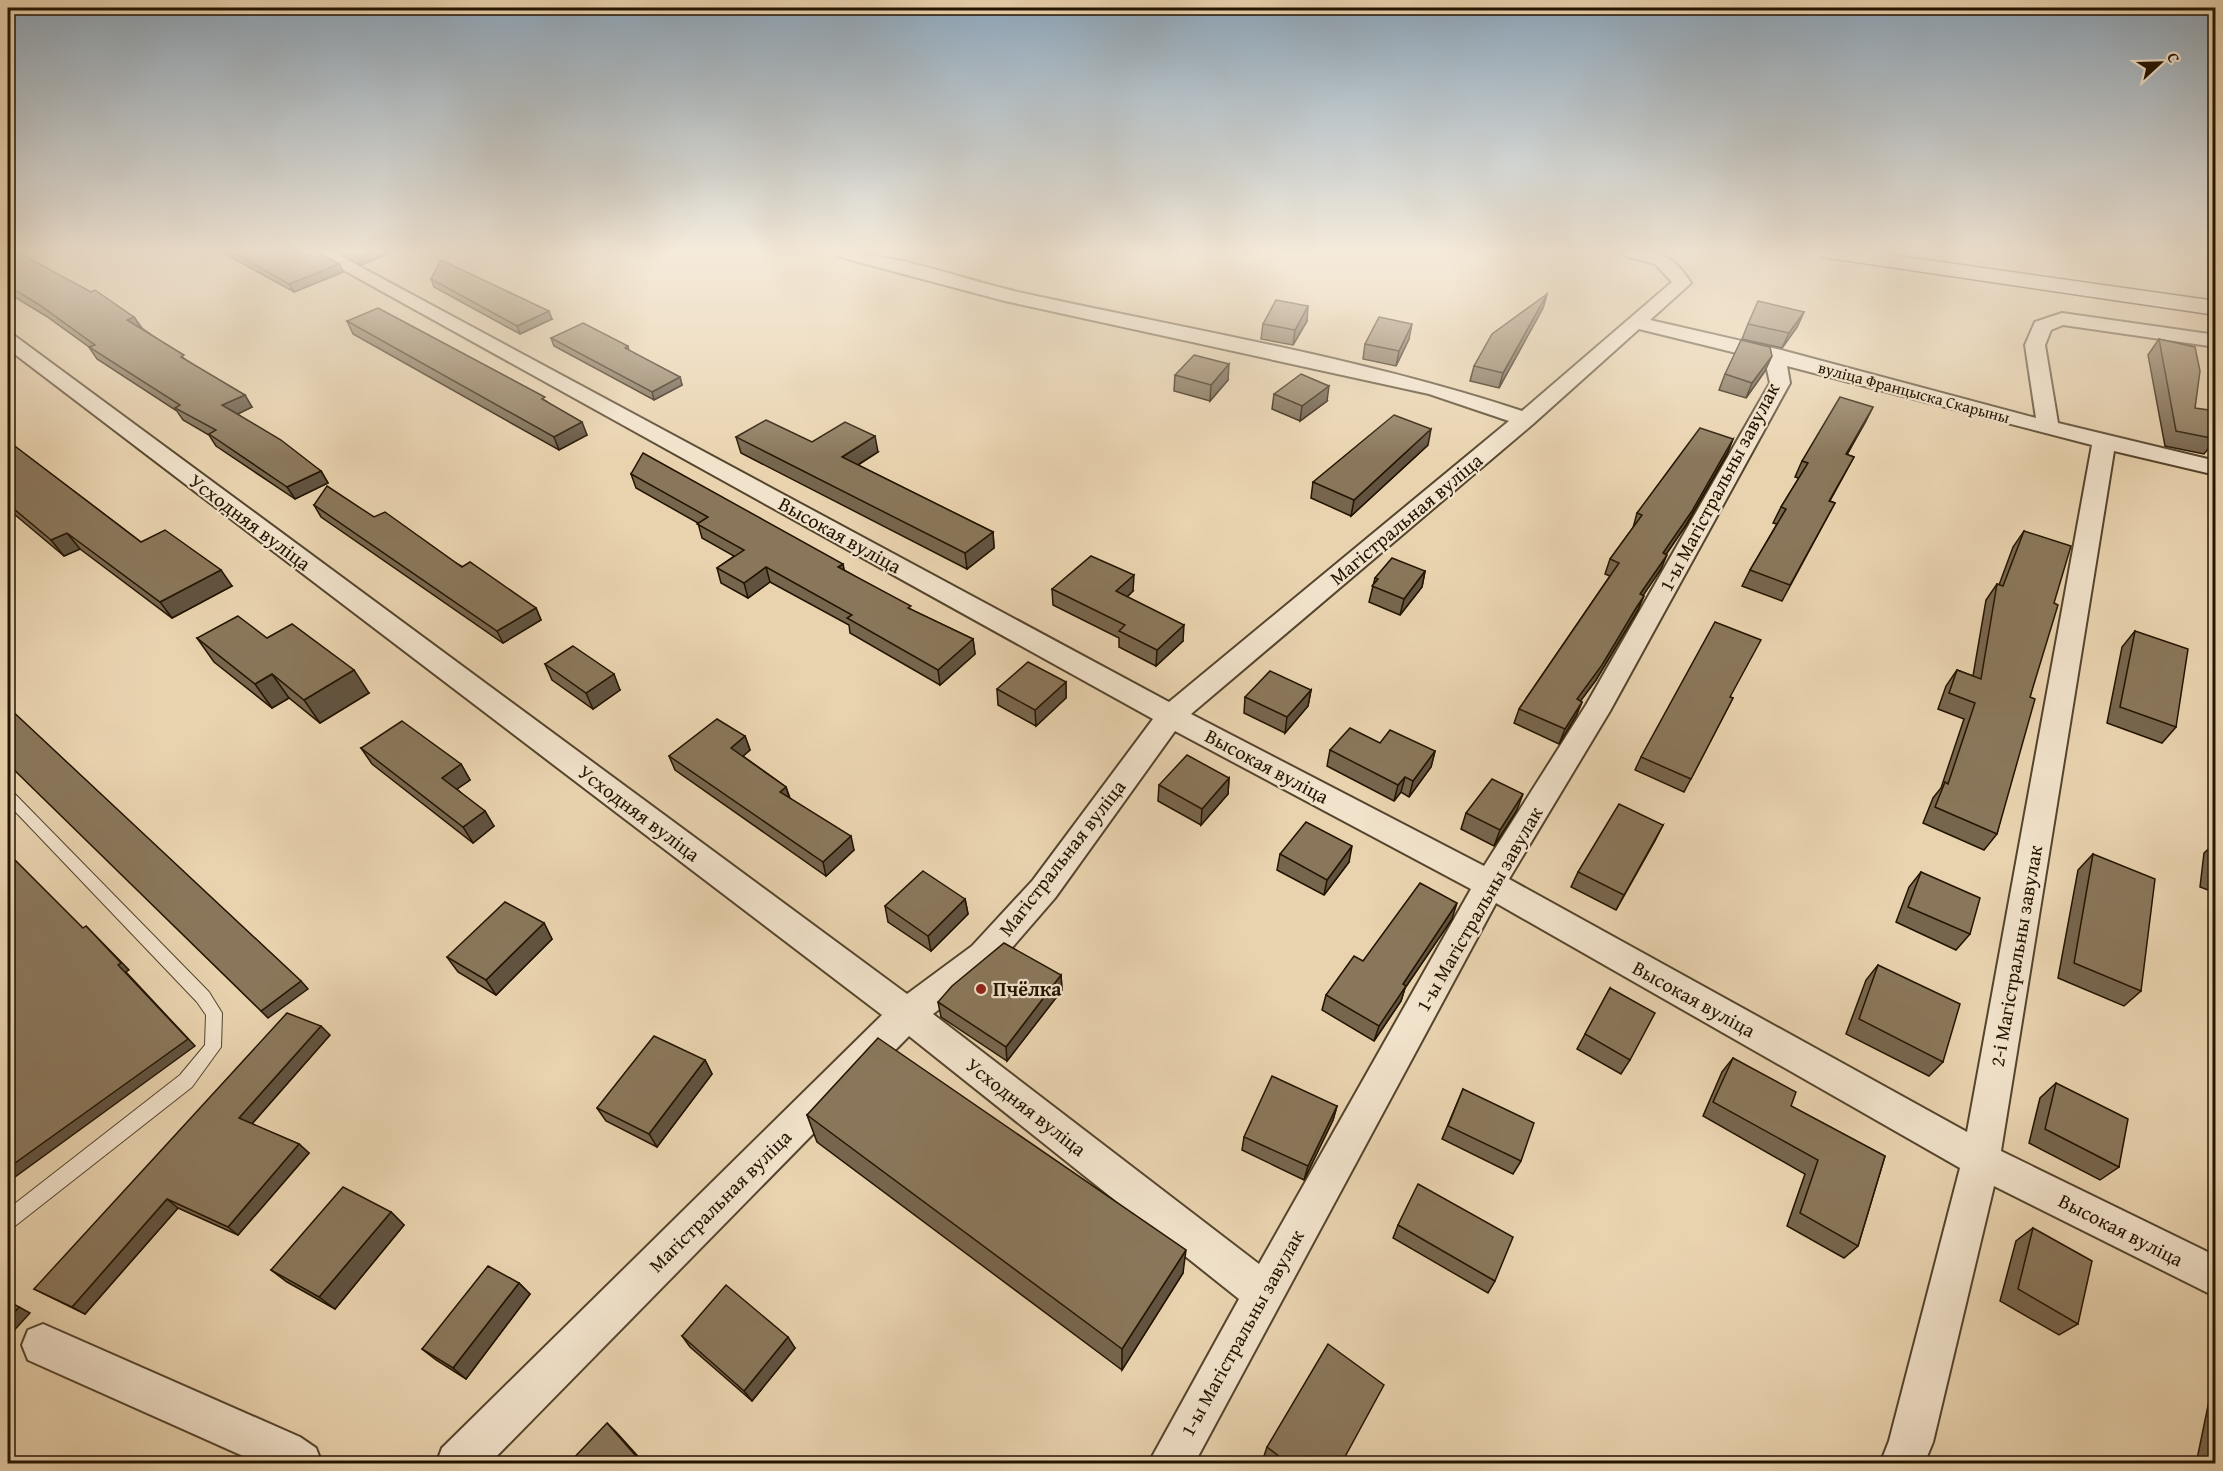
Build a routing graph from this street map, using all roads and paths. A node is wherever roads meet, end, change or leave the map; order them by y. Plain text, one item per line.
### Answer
1 (447, 321) edge
2 (1122, 321) edge
3 (2057, 321) edge
4 (2074, 321) edge
5 (1635, 322) joint
6 (8, 340) edge
7 (2216, 340) edge
8 (1774, 354) junction
9 (1525, 419) junction
10 (2048, 428) junction
11 (2103, 443) junction
12 (2216, 468) edge
13 (1171, 716) junction
14 (8, 796) edge
15 (1490, 884) junction
16 (907, 1014) junction
17 (1981, 1160) junction
18 (8, 1220) edge
19 (2216, 1277) edge
20 (1265, 1294) junction
21 (43, 1345) dead end
22 (300, 1464) edge
23 (458, 1464) edge
24 (1170, 1464) edge
25 (1902, 1464) edge

1 - 13 street, Высокая вуліца
2 - 9 street
3 - 10 street
4 - 7 street
5 - 8 street, вуліца Францыска Скарыны
5 - 9 street
6 - 16 street, Усходняя вуліца
8 - 10 street, вуліца Францыска Скарыны
8 - 15 street, 1-ы Магістральны завулак
9 - 13 street, Магістральная вуліца
10 - 11 street, вуліца Францыска Скарыны
11 - 12 street, вуліца Францыска Скарыны
11 - 17 street, 2-і Магістральны завулак
13 - 15 street, Высокая вуліца
13 - 16 street, Магістральная вуліца
14 - 18 lane
15 - 17 street, Высокая вуліца
15 - 20 street, 1-ы Магістральны завулак
16 - 20 street, Усходняя вуліца
16 - 23 street, Магістральная вуліца
17 - 19 street, Высокая вуліца
17 - 25 street, 2-і Магістральны завулак
20 - 24 street, 1-ы Магістральны завулак
21 - 22 street

